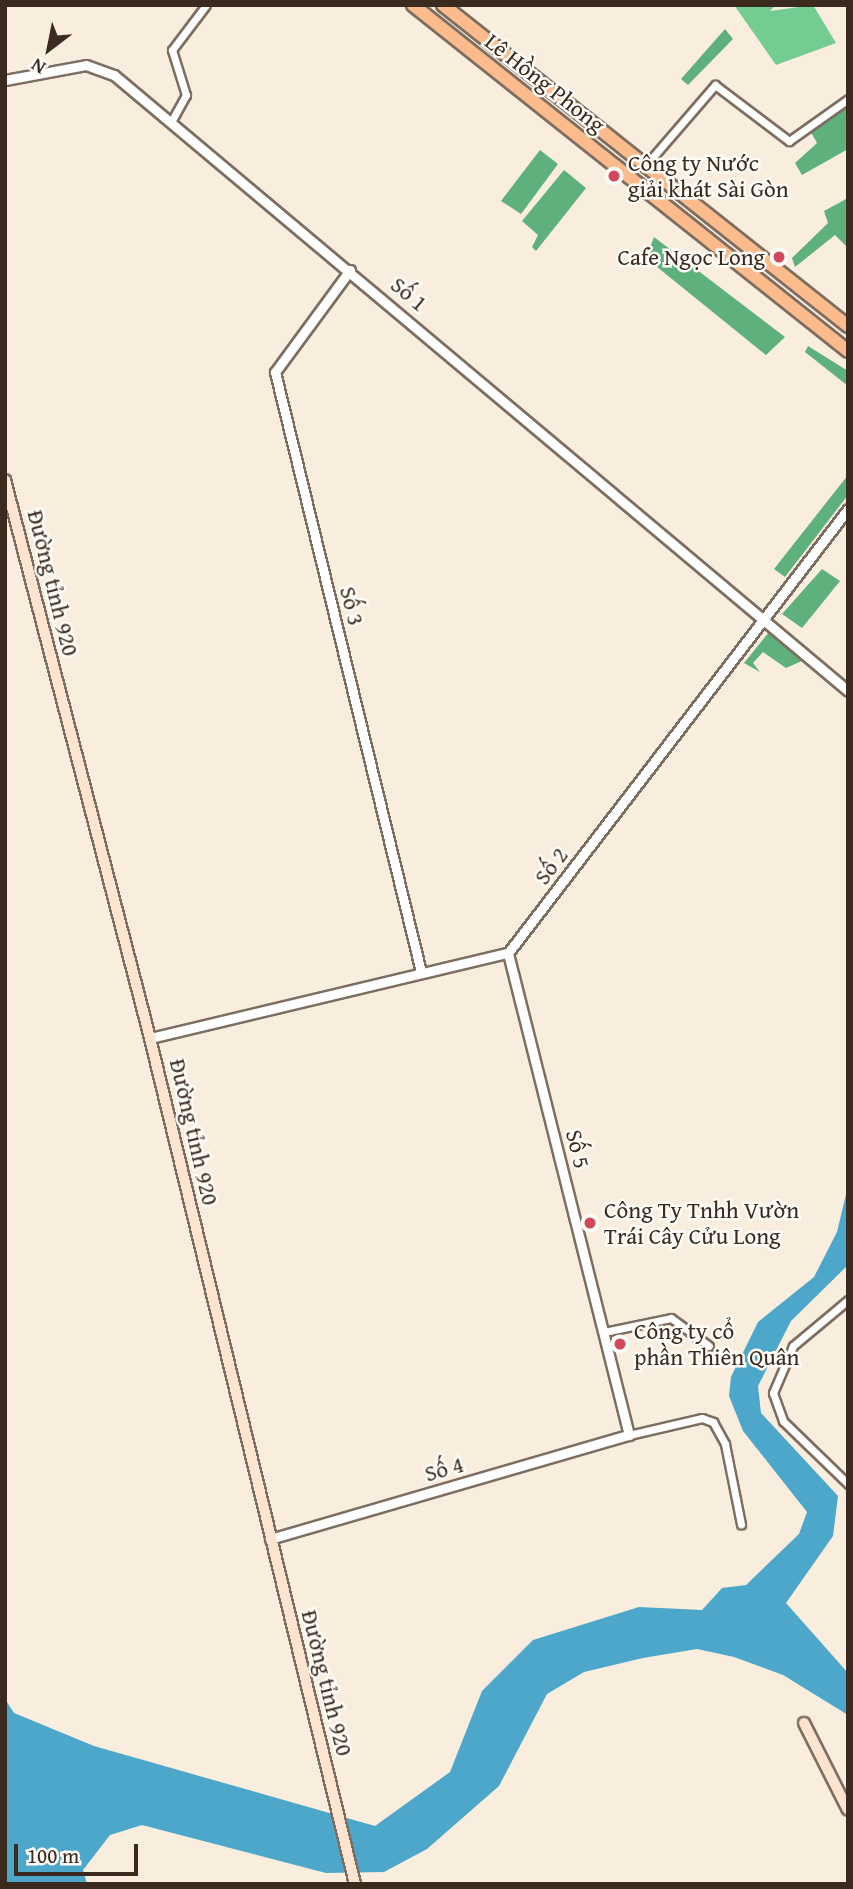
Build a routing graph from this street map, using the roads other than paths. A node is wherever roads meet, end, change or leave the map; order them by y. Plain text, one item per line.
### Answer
1 (206, 5) edge
2 (414, 5) edge
3 (443, 5) edge
4 (5, 80) edge
5 (848, 99) edge
6 (171, 122) junction
7 (646, 165) junction
8 (350, 270) junction
9 (848, 326) edge
10 (848, 351) edge
11 (5, 480) edge
12 (848, 509) edge
13 (764, 617) junction
14 (848, 691) edge
15 (508, 953) junction
16 (421, 972) junction
17 (150, 1038) junction
18 (848, 1300) edge
19 (604, 1332) junction
20 (709, 1346) dead end
21 (629, 1435) junction
22 (848, 1485) edge
23 (741, 1524) dead end
24 (270, 1539) junction
25 (804, 1723) dead end
26 (848, 1810) edge
27 (355, 1884) edge

1 - 6 street
2 - 10 highway, Lê Hồng Phong
3 - 7 highway, Lê Hồng Phong
4 - 6 street, Số 1
5 - 7 street
6 - 8 street, Số 1
7 - 9 highway, Lê Hồng Phong
8 - 13 street, Số 1
8 - 16 street, Số 3
11 - 17 main road, Đường tỉnh 920
12 - 13 street, Số 2
13 - 14 street, Số 1
13 - 15 street, Số 2
15 - 16 street
15 - 19 street, Số 5
16 - 17 street
17 - 24 main road, Đường tỉnh 920
18 - 22 street
19 - 20 street
19 - 21 street, Số 5
21 - 23 street
21 - 24 street, Số 4
24 - 27 main road, Đường tỉnh 920
25 - 26 main road

